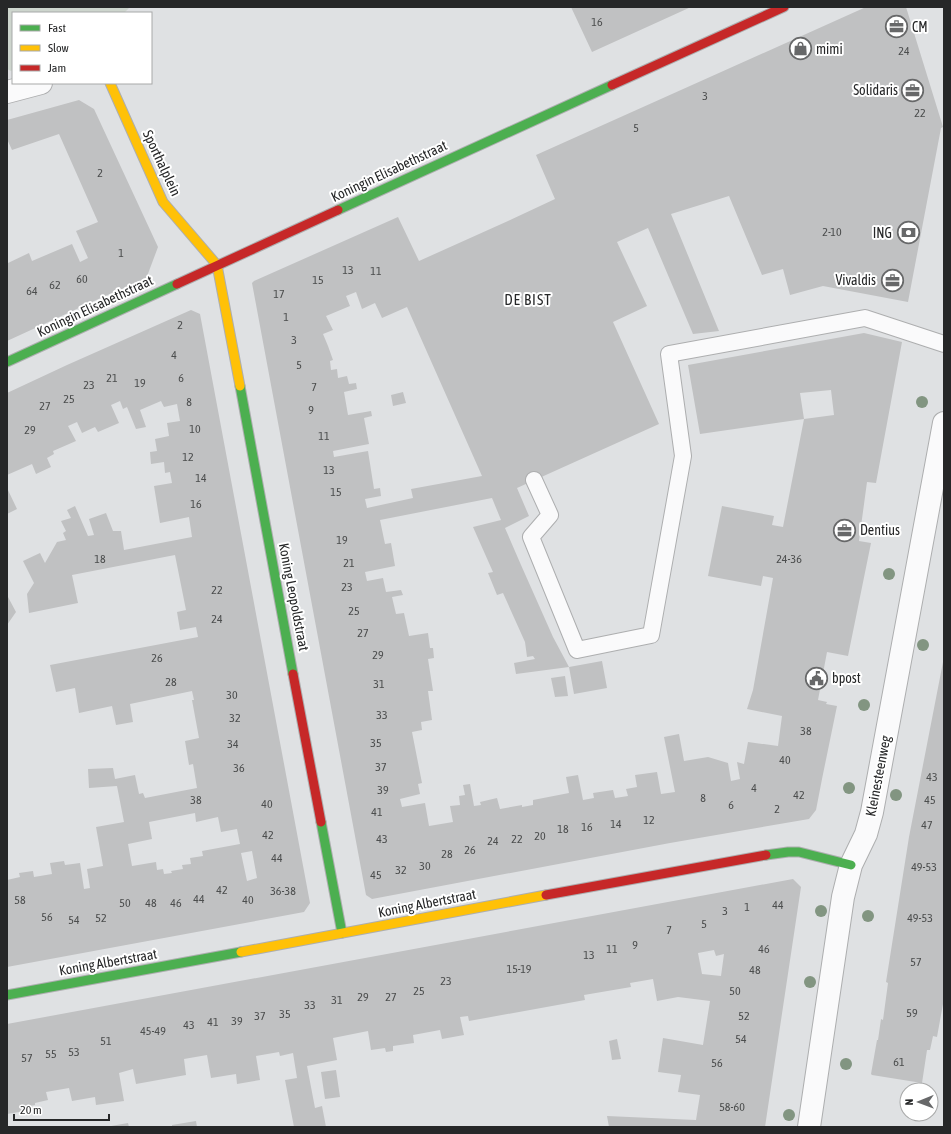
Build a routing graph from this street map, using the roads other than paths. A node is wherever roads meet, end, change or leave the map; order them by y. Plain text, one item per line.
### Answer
1 (784, 7) edge
2 (37, 84) edge
3 (110, 84) edge
4 (7, 92) edge
5 (217, 265) junction
6 (944, 344) edge
7 (7, 362) edge
8 (944, 423) edge
9 (534, 480) dead end
10 (851, 865) junction
11 (342, 933) junction
12 (7, 995) edge
13 (809, 1127) edge

1 - 5 street, Koningin Elisabethstraat
2 - 4 street
3 - 5 street, Sporthalplein
5 - 7 street, Koningin Elisabethstraat
5 - 11 street, Koning Leopoldstraat
6 - 9 lane
8 - 10 street, Kleinesteenweg
10 - 11 street, Koning Albertstraat
10 - 13 street, Kleinesteenweg
11 - 12 street, Koning Albertstraat

